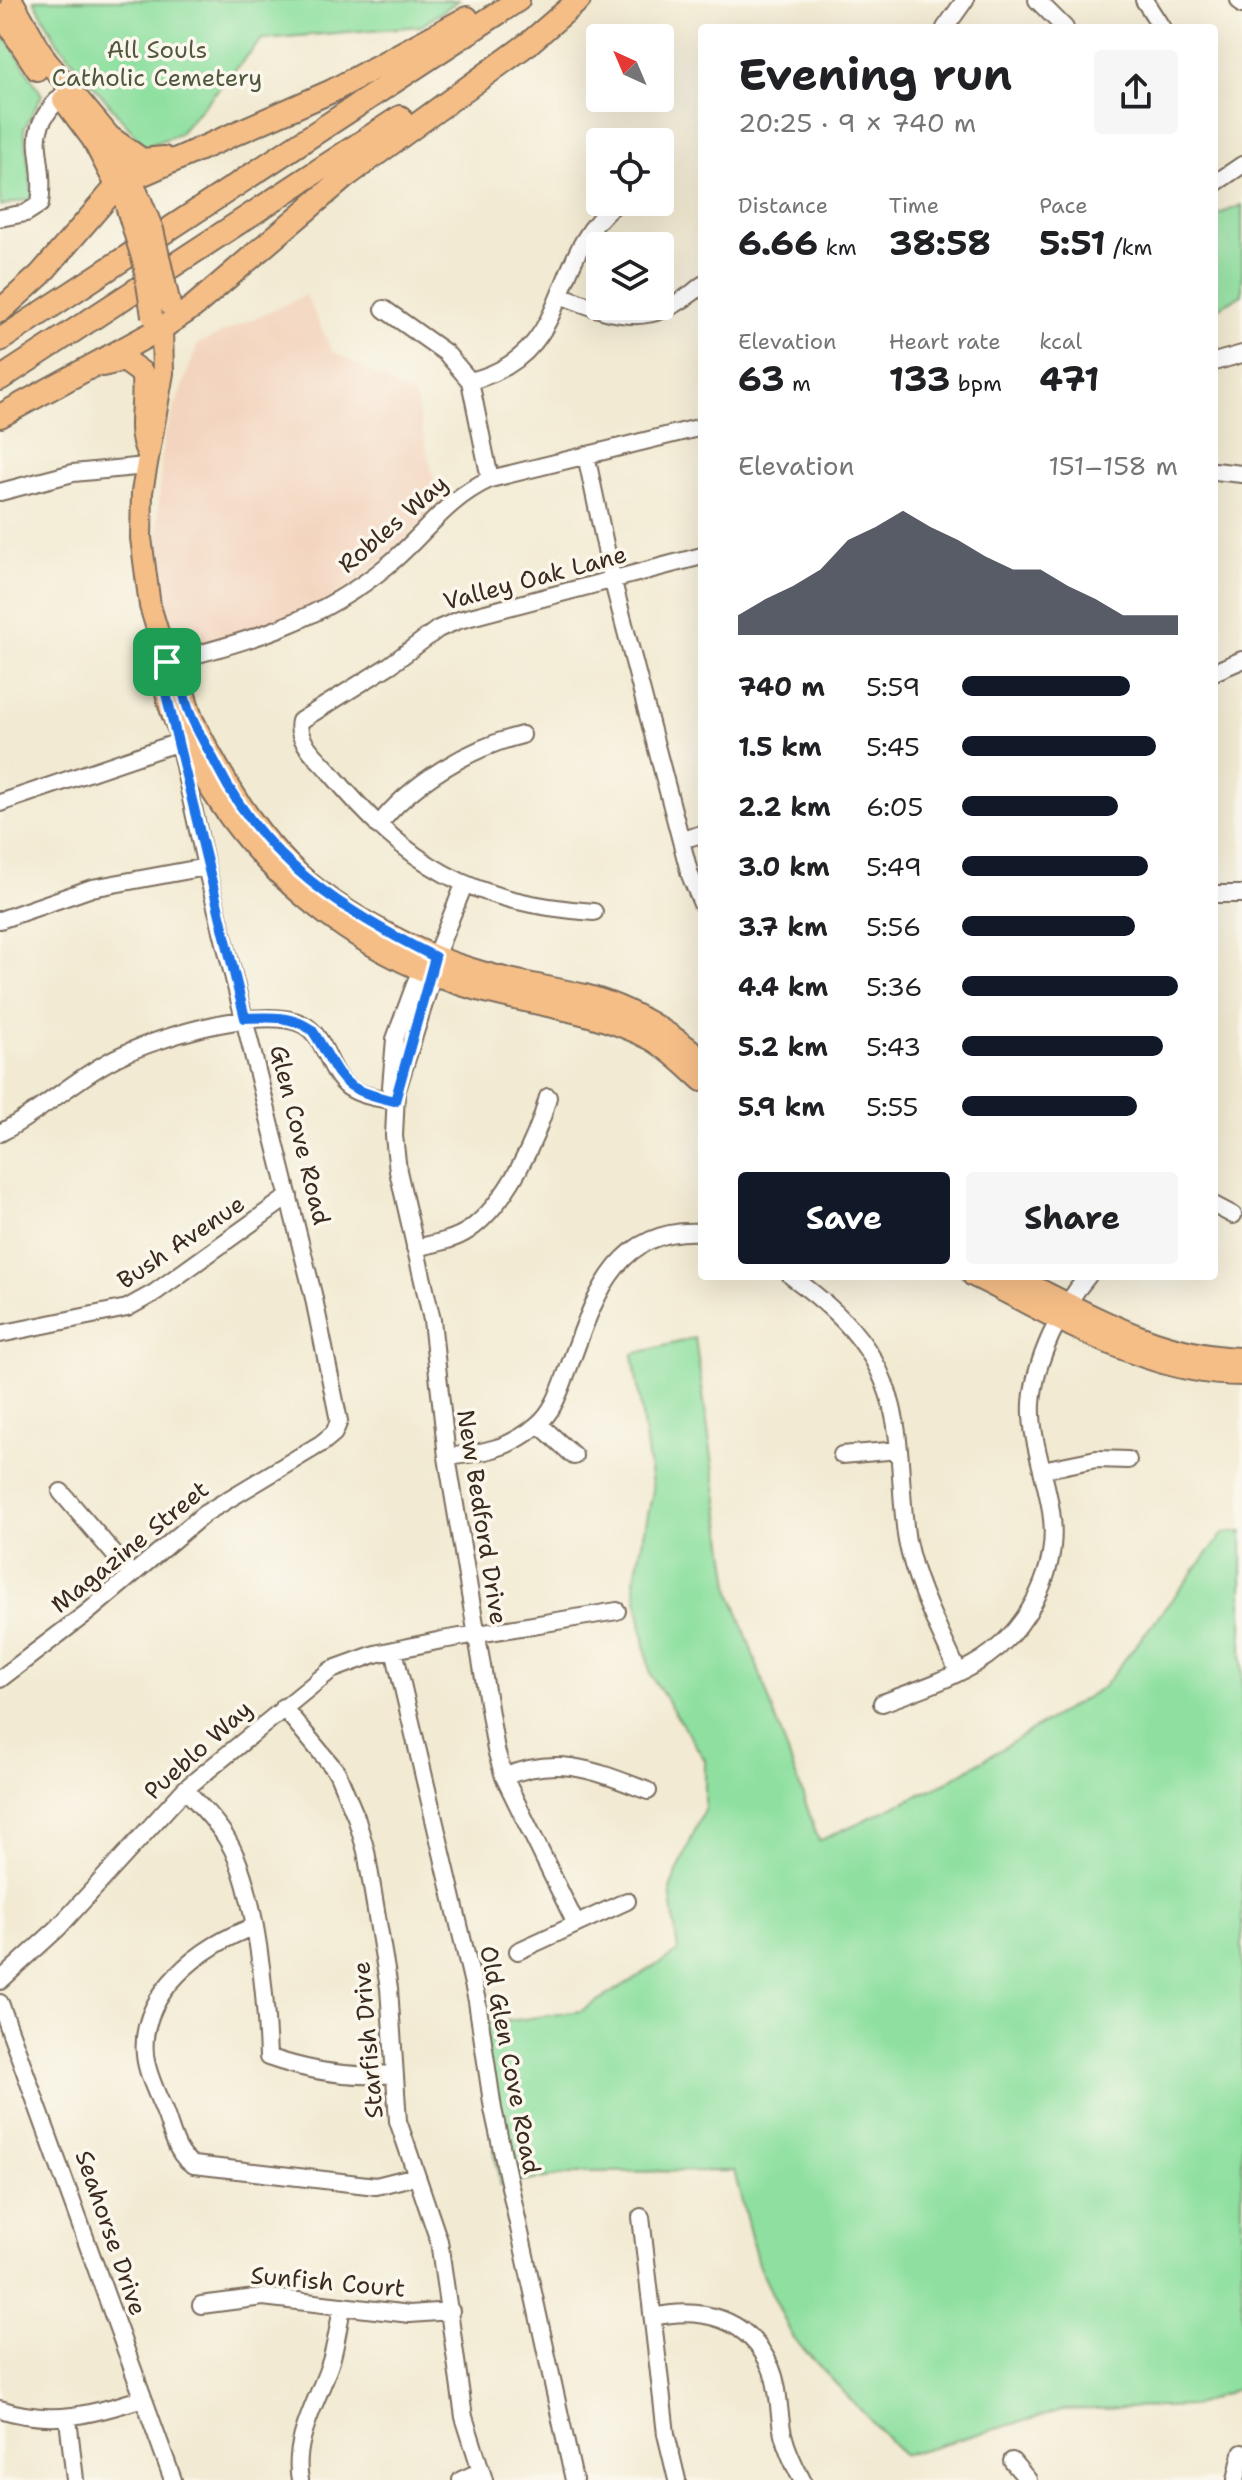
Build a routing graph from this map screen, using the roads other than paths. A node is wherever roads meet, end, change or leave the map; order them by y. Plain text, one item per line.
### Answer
1 (12, 0) edge
2 (500, 0) edge
3 (518, 0) edge
4 (579, 0) edge
5 (965, 0) edge
6 (1037, 0) edge
7 (1144, 0) edge
8 (0, 13) edge
9 (948, 24) edge
10 (1061, 24) edge
11 (1159, 24) edge
12 (65, 93) junction
13 (112, 139) junction
14 (193, 151) junction
15 (1242, 165) edge
16 (1218, 176) edge
17 (129, 192) junction
18 (599, 216) edge
19 (0, 218) edge
20 (698, 288) edge
21 (560, 295) junction
22 (384, 309) dead end
23 (0, 311) edge
24 (157, 322) junction
25 (0, 340) edge
26 (1242, 354) edge
27 (1218, 361) edge
28 (86, 371) junction
29 (0, 379) edge
30 (470, 381) junction
31 (0, 416) edge
32 (698, 428) edge
33 (586, 455) junction
34 (147, 459) junction
35 (1218, 471) edge
36 (1242, 474) edge
37 (490, 479) junction
38 (0, 492) edge
39 (698, 557) edge
40 (613, 582) junction
41 (1242, 660) edge
42 (167, 662) junction
43 (1218, 666) edge
44 (180, 710) junction
45 (522, 735) dead end
46 (179, 742) junction
47 (0, 803) edge
48 (378, 826) junction
49 (698, 835) edge
50 (681, 840) junction
51 (206, 867) junction
52 (464, 885) junction
53 (698, 892) edge
54 (1218, 894) edge
55 (1242, 894) edge
56 (594, 912) dead end
57 (0, 920) edge
58 (429, 968) junction
59 (245, 1018) junction
60 (698, 1055) edge
61 (698, 1076) edge
62 (548, 1097) dead end
63 (395, 1101) junction
64 (0, 1133) edge
65 (289, 1196) junction
66 (1218, 1207) edge
67 (1233, 1215) dead end
68 (698, 1232) edge
69 (415, 1248) junction
70 (796, 1280) edge
71 (984, 1280) edge
72 (1019, 1280) edge
73 (1085, 1280) edge
74 (1064, 1310) junction
75 (0, 1334) edge
76 (1242, 1358) edge
77 (1242, 1375) edge
78 (539, 1424) junction
79 (334, 1433) joint
80 (899, 1450) junction
81 (842, 1455) dead end
82 (574, 1456) dead end
83 (447, 1457) junction
84 (1128, 1460) dead end
85 (1042, 1470) junction
86 (61, 1492) dead end
87 (132, 1575) junction
88 (617, 1611) dead end
89 (475, 1634) junction
90 (394, 1650) junction
91 (958, 1672) junction
92 (0, 1679) edge
93 (882, 1703) dead end
94 (283, 1707) junction
95 (504, 1777) junction
96 (185, 1789) junction
97 (648, 1791) dead end
98 (627, 1901) dead end
99 (576, 1924) junction
100 (253, 1927) junction
101 (518, 1951) dead end
102 (0, 1981) edge
103 (0, 2003) edge
104 (392, 2074) junction
105 (416, 2176) junction
106 (641, 2217) dead end
107 (201, 2305) dead end
108 (342, 2306) junction
109 (451, 2311) junction
110 (653, 2317) junction
111 (143, 2398) junction
112 (0, 2409) edge
113 (68, 2419) junction
114 (1242, 2453) edge
115 (1012, 2461) dead end
116 (483, 2475) edge
117 (75, 2480) edge
118 (173, 2480) edge
119 (300, 2480) edge
120 (461, 2480) edge
121 (574, 2480) edge
122 (677, 2480) edge
123 (802, 2480) edge
124 (1028, 2480) edge
125 (1236, 2480) edge

1 - 12 main road, Glen Cove Road
2 - 14 highway
3 - 25 highway
4 - 24 highway
4 - 29 highway
5 - 9 street
6 - 10 street
7 - 11 street
8 - 12 main road, Glen Cove Road
12 - 13 main road, Glen Cove Road
12 - 17 main road, Glen Cove Road
12 - 19 street
13 - 14 highway
13 - 17 main road, Glen Cove Road
14 - 17 highway
15 - 16 street
17 - 23 highway
17 - 24 main road, Glen Cove Road, bridge
17 - 24 main road, Glen Cove Road, bridge
18 - 21 street
20 - 21 street
21 - 30 street
22 - 30 street
24 - 28 highway
24 - 34 main road, Glen Cove Road
26 - 27 street
28 - 31 highway
28 - 34 highway
30 - 37 street
32 - 33 street, Robles Way
33 - 37 street, Robles Way
33 - 40 street
34 - 38 street
34 - 42 main road, Glen Cove Road
35 - 36 street
37 - 42 street, Robles Way
39 - 40 street, Valley Oak Lane
40 - 48 street, Valley Oak Lane
40 - 50 street
41 - 43 street
42 - 44 main road, Glen Cove Road
44 - 46 street, Glen Cove Road
44 - 58 main road
45 - 48 street
46 - 47 street
46 - 51 street, Glen Cove Road
48 - 52 street, Valley Oak Lane
49 - 50 street
50 - 53 street
51 - 57 street
51 - 59 street, Glen Cove Road
52 - 56 street, Valley Oak Lane
52 - 58 street, New Bedford Drive
54 - 55 street
58 - 60 main road
58 - 61 main road
58 - 63 street, New Bedford Drive
59 - 63 street
59 - 64 street
59 - 65 street, Glen Cove Road
62 - 69 street
63 - 69 street, New Bedford Drive
65 - 75 street, Bush Avenue
65 - 79 street, Glen Cove Road
66 - 67 street
68 - 78 street
69 - 83 street, New Bedford Drive
70 - 80 street
71 - 74 main road
72 - 74 main road
73 - 74 street
74 - 76 main road
74 - 77 main road
74 - 85 street
78 - 82 street
78 - 83 street
79 - 87 street, Magazine Street
80 - 81 street
80 - 91 street
83 - 89 street, New Bedford Drive
84 - 85 street
85 - 91 street
86 - 87 street
87 - 92 street, Magazine Street
88 - 89 street, Pueblo Way
89 - 90 street, Pueblo Way
89 - 95 street, New Bedford Drive
90 - 94 street, Pueblo Way
90 - 121 street, Old Glen Cove Road
91 - 93 street
94 - 96 street, Pueblo Way
94 - 104 street, Starfish Drive
95 - 97 street
95 - 99 street, New Bedford Drive
96 - 100 street
96 - 102 street, Pueblo Way
98 - 99 street
99 - 101 street
100 - 104 street
100 - 105 street
103 - 111 street, Seahorse Drive
104 - 105 street, Starfish Drive
105 - 109 street, Starfish Drive
106 - 110 street
107 - 108 street, Sunfish Court
108 - 109 street, Sunfish Court
108 - 119 street
109 - 116 street, Starfish Drive
110 - 122 street
110 - 123 street
111 - 113 street
111 - 118 street, Seahorse Drive
112 - 113 street
113 - 117 street
114 - 125 street
115 - 124 street
116 - 120 street

